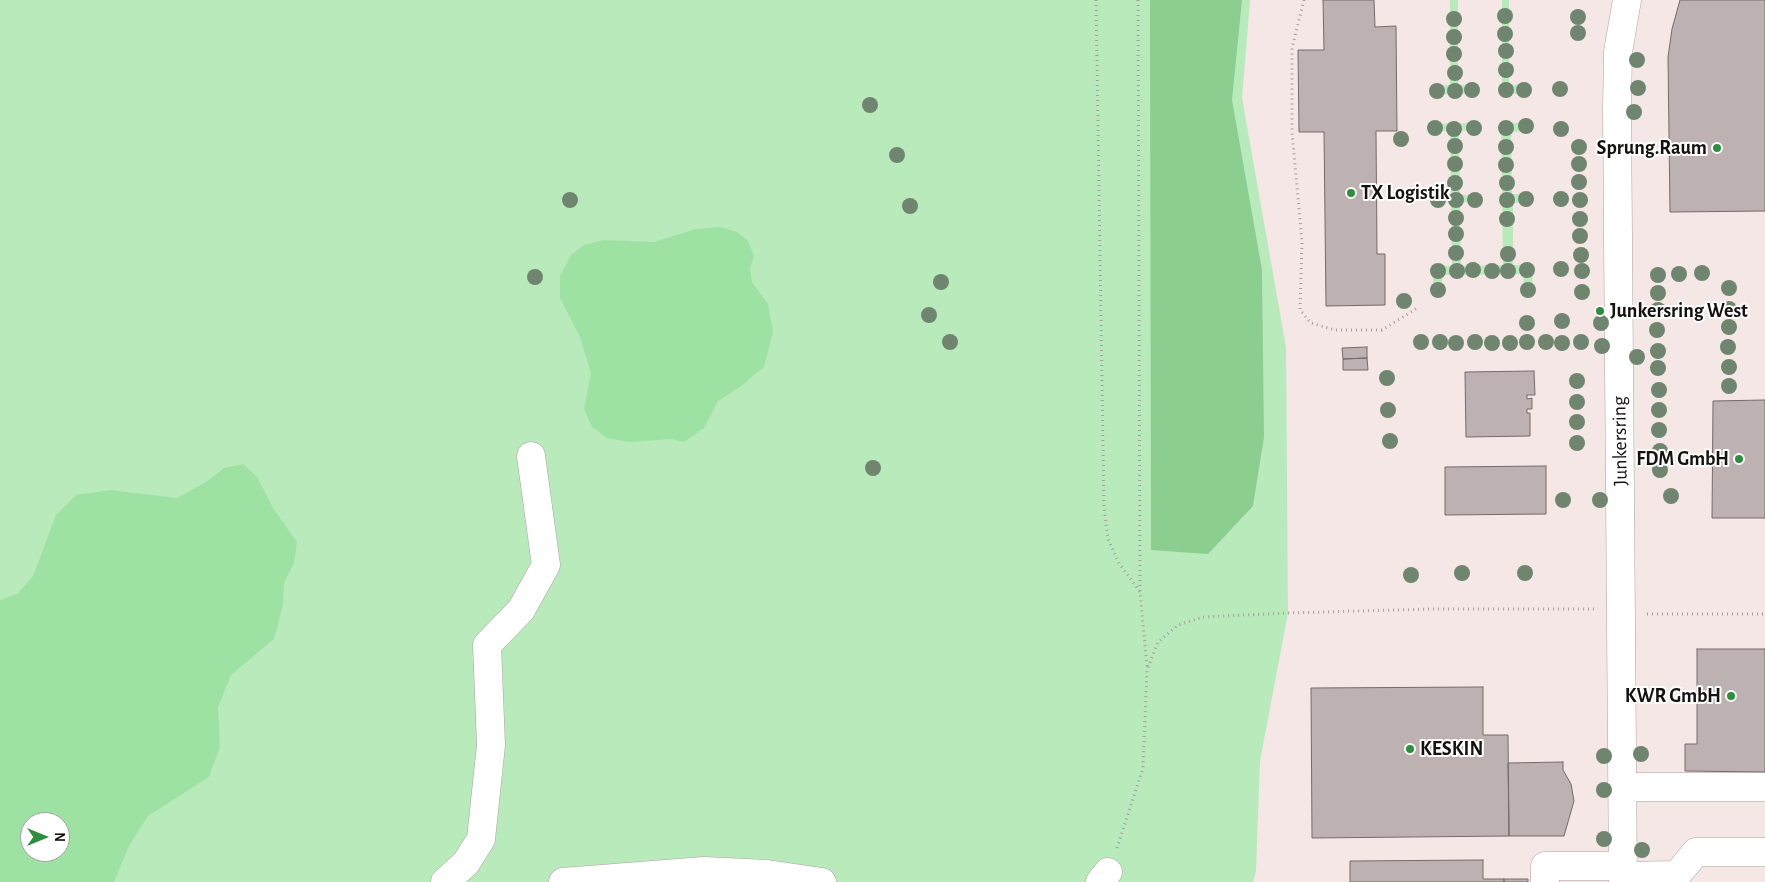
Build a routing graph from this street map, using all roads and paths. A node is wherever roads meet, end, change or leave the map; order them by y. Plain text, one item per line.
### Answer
1 (1096, 0) edge
2 (1138, 0) edge
3 (1304, 0) edge
4 (1627, 0) edge
5 (1419, 307) dead end
6 (531, 456) dead end
7 (1140, 592) junction
8 (1620, 614) junction
9 (1765, 614) edge
10 (1147, 670) junction
11 (1621, 787) junction
12 (1765, 787) edge
13 (1765, 852) edge
14 (1623, 875) edge
15 (1104, 877) edge
16 (743, 878) edge
17 (445, 882) edge
18 (563, 882) edge
19 (822, 882) edge
20 (1545, 882) edge

1 - 7 path
2 - 7 path
3 - 5 path
4 - 8 street, Junkersring
6 - 17 street
7 - 10 path
8 - 9 path
8 - 10 path
8 - 11 street, Junkersring
10 - 15 path
11 - 12 street
11 - 14 street, Junkersring
13 - 14 street
14 - 20 street
16 - 18 street
16 - 19 street

